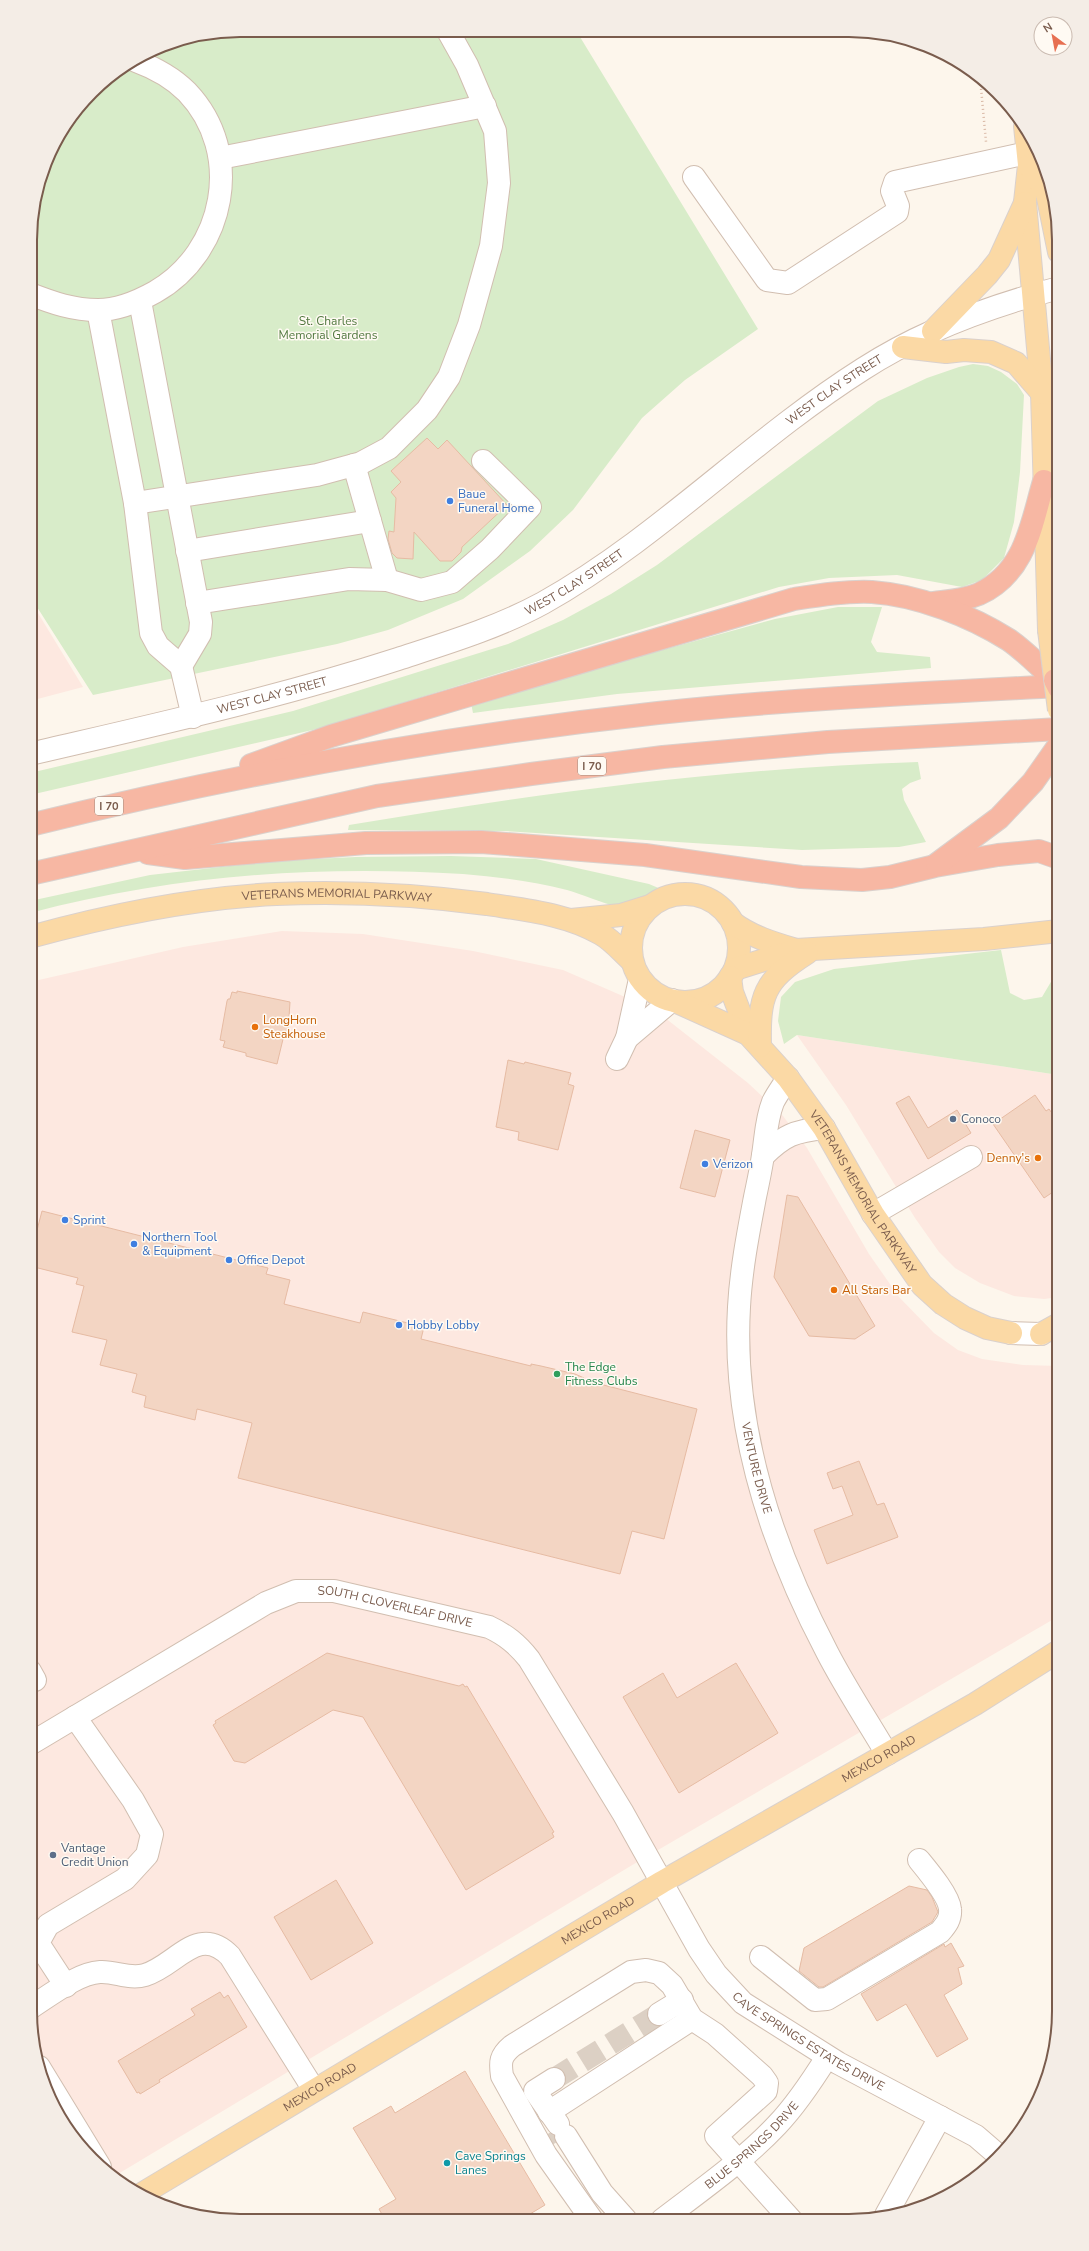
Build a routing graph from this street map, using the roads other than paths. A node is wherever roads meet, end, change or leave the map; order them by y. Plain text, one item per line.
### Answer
1 (451, 37) edge
2 (141, 62) edge
3 (485, 106) junction
4 (1026, 141) edge
5 (220, 158) junction
6 (1028, 159) junction
7 (694, 177) dead end
8 (1046, 193) edge
9 (1025, 202) junction
10 (1052, 290) edge
11 (1034, 294) junction
12 (37, 297) edge
13 (140, 301) junction
14 (98, 310) junction
15 (933, 331) junction
16 (903, 347) junction
17 (1042, 393) junction
18 (483, 461) dead end
19 (354, 465) junction
20 (1044, 480) junction
21 (177, 497) junction
22 (135, 503) junction
23 (370, 522) junction
24 (187, 551) junction
25 (387, 580) junction
26 (197, 603) junction
27 (929, 604) junction
28 (1049, 630) junction
29 (1052, 636) edge
30 (1052, 648) edge
31 (181, 666) junction
32 (1052, 680) edge
33 (1052, 685) edge
34 (193, 717) junction
35 (1052, 729) edge
36 (37, 752) edge
37 (1052, 755) edge
38 (187, 788) junction
39 (37, 823) edge
40 (131, 851) junction
41 (1052, 856) edge
42 (935, 866) junction
43 (37, 872) edge
44 (650, 906) junction
45 (570, 920) junction
46 (733, 924) junction
47 (1052, 932) edge
48 (37, 935) edge
49 (805, 949) junction
50 (636, 970) junction
51 (732, 973) junction
52 (674, 1001) junction
53 (627, 1038) junction
54 (754, 1040) junction
55 (617, 1059) dead end
56 (788, 1078) junction
57 (824, 1128) junction
58 (763, 1156) junction
59 (971, 1157) dead end
60 (872, 1214) junction
61 (1011, 1333) joint
62 (1052, 1333) edge
63 (1052, 1655) edge
64 (75, 1717) junction
65 (37, 1740) edge
66 (887, 1754) junction
67 (919, 1860) dead end
68 (662, 1882) junction
69 (761, 1957) dead end
70 (66, 1986) junction
71 (682, 2000) junction
72 (37, 2004) edge
73 (659, 2014) tunnel mouth
74 (692, 2019) junction
75 (827, 2056) junction
76 (554, 2079) tunnel mouth
77 (52, 2088) edge
78 (314, 2090) junction
79 (940, 2117) junction
80 (560, 2129) junction
81 (85, 2143) edge
82 (995, 2153) edge
83 (739, 2160) junction
84 (146, 2191) edge
85 (889, 2210) edge
86 (588, 2214) edge
87 (621, 2214) edge
88 (670, 2214) edge
89 (786, 2214) edge

1 - 3 street
2 - 5 street
3 - 5 street
3 - 19 street
4 - 6 main road
5 - 13 street
6 - 7 street
6 - 8 main road
6 - 9 main road
9 - 11 main road
9 - 15 main road
10 - 11 street, WEST CLAY STREET
11 - 15 street, WEST CLAY STREET
11 - 17 main road
12 - 14 street
13 - 14 street
13 - 21 street
14 - 22 street
15 - 16 street, WEST CLAY STREET
16 - 17 main road
16 - 34 street, WEST CLAY STREET
17 - 20 main road
18 - 25 street
19 - 21 street
19 - 23 street
20 - 27 highway
20 - 28 main road
21 - 22 street
21 - 24 street
22 - 31 street
23 - 24 street
23 - 25 street
24 - 26 street
25 - 26 street
26 - 31 street
27 - 32 highway
27 - 38 highway
28 - 29 highway
28 - 30 main road, bridge
31 - 34 street
33 - 38 highway, I 70
34 - 36 street, WEST CLAY STREET
35 - 40 highway, I 70
37 - 42 highway
38 - 39 highway, I 70
40 - 42 highway
40 - 43 highway, I 70
41 - 42 highway
44 - 45 main road
44 - 46 main road
44 - 50 main road
45 - 48 main road, VETERANS MEMORIAL PARKWAY
45 - 50 main road, VETERANS MEMORIAL PARKWAY
46 - 49 main road
46 - 51 main road
47 - 49 main road
49 - 51 main road
49 - 54 main road
50 - 52 main road
50 - 53 street
51 - 52 main road
51 - 54 main road, VETERANS MEMORIAL PARKWAY
52 - 53 street
52 - 54 main road, VETERANS MEMORIAL PARKWAY
53 - 55 street
54 - 56 main road, VETERANS MEMORIAL PARKWAY
56 - 57 main road, VETERANS MEMORIAL PARKWAY
56 - 58 street, VENTURE DRIVE
57 - 58 street
57 - 60 main road, VETERANS MEMORIAL PARKWAY
58 - 66 street, VENTURE DRIVE
59 - 60 street
60 - 61 main road, VETERANS MEMORIAL PARKWAY
61 - 62 street, VETERANS MEMORIAL PARKWAY
63 - 66 main road, MEXICO ROAD
64 - 65 street, SOUTH CLOVERLEAF DRIVE
64 - 68 street, SOUTH CLOVERLEAF DRIVE
64 - 70 street
66 - 68 main road, MEXICO ROAD
67 - 69 street
68 - 75 street, CAVE SPRINGS ESTATES DRIVE
68 - 78 main road, MEXICO ROAD
70 - 72 street
70 - 78 street
71 - 73 street
71 - 74 street
71 - 86 street
74 - 80 street
74 - 83 street
75 - 79 street, CAVE SPRINGS ESTATES DRIVE
75 - 83 street, BLUE SPRINGS DRIVE
76 - 80 street
77 - 81 street
78 - 84 main road, MEXICO ROAD
79 - 82 street, CAVE SPRINGS ESTATES DRIVE
79 - 85 street
80 - 87 street
83 - 88 street, BLUE SPRINGS DRIVE
83 - 89 street

